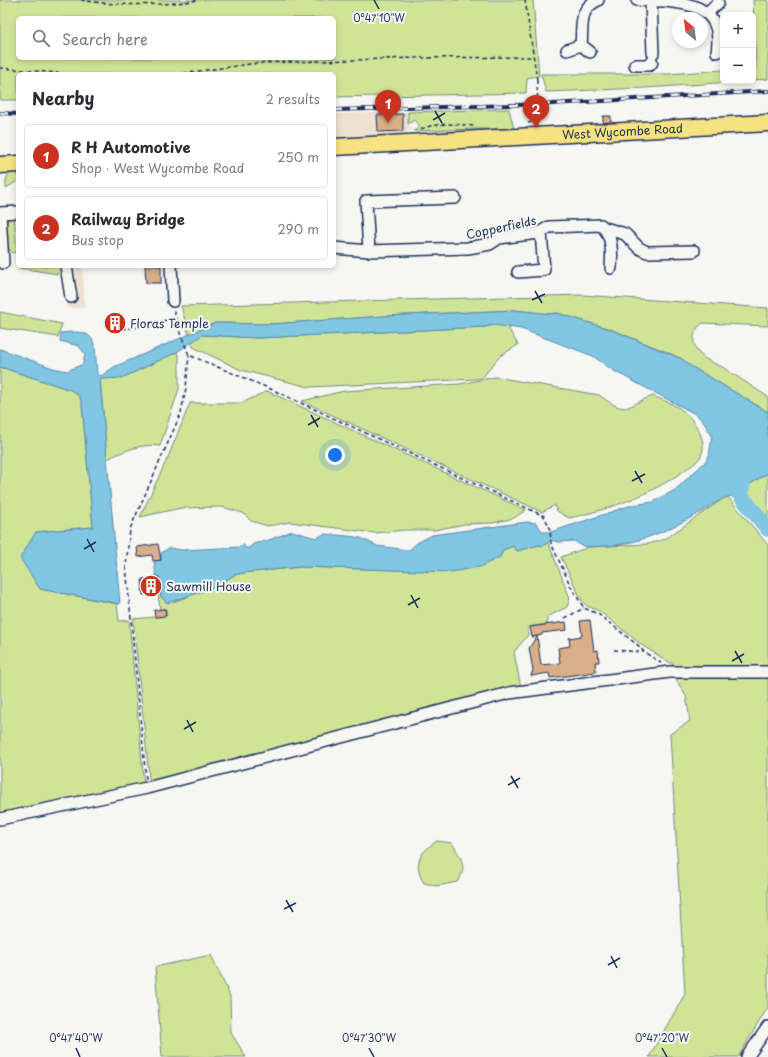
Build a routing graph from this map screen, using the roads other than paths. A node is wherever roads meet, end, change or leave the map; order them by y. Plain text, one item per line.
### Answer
1 (598, 0) edge
2 (637, 0) edge
3 (651, 1) edge
4 (718, 3) dead end
5 (710, 11) junction
6 (581, 45) junction
7 (718, 47) dead end
8 (567, 50) dead end
9 (590, 52) dead end
10 (635, 65) dead end
11 (768, 123) edge
12 (336, 146) edge
13 (16, 164) edge
14 (0, 165) edge
15 (455, 198) dead end
16 (16, 212) edge
17 (0, 213) edge
18 (605, 228) junction
19 (541, 232) junction
20 (336, 248) edge
21 (369, 251) junction
22 (694, 251) dead end
23 (3, 263) dead end
24 (66, 268) edge
25 (171, 268) edge
26 (611, 268) dead end
27 (518, 272) dead end
28 (71, 297) dead end
29 (173, 301) road end
30 (768, 672) edge
31 (0, 819) edge
32 (768, 1027) edge
33 (747, 1057) edge

1 - 6 street
2 - 3 street
3 - 5 street
3 - 10 street
4 - 5 street
5 - 7 street
6 - 8 street
6 - 9 street
11 - 12 highway, West Wycombe Road
13 - 14 highway
15 - 21 street
16 - 17 street
17 - 23 street
18 - 19 street, Copperfields
18 - 22 street, Copperfields
18 - 26 street
19 - 21 street, Copperfields
19 - 27 street
20 - 21 street, Copperfields
24 - 28 street
25 - 29 street
30 - 31 street
32 - 33 street

